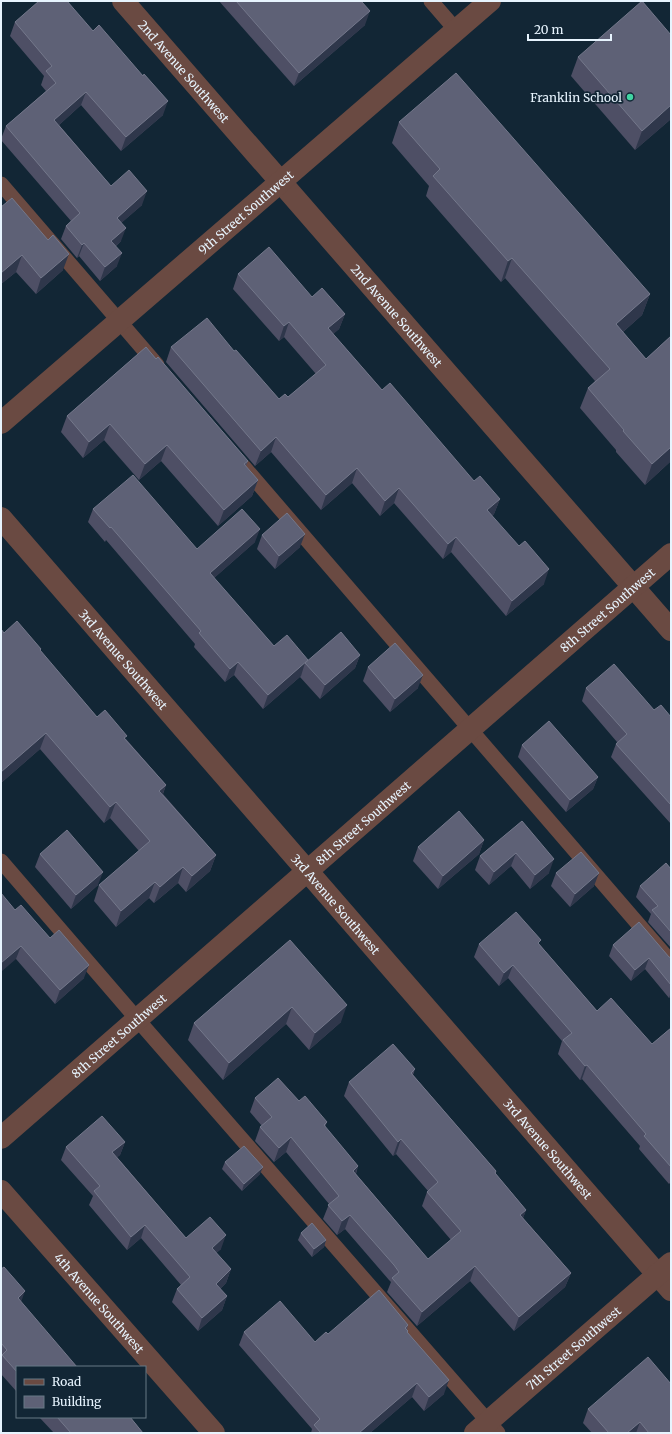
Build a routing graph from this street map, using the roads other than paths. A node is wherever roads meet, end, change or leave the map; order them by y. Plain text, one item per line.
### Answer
1 (123, 1) edge
2 (431, 1) edge
3 (490, 1) edge
4 (456, 30) junction
5 (280, 182) junction
6 (1, 184) edge
7 (119, 321) junction
8 (166, 375) edge
9 (1, 424) edge
10 (233, 453) edge
11 (1, 518) edge
12 (671, 554) edge
13 (634, 587) junction
14 (671, 630) edge
15 (470, 729) junction
16 (1, 861) edge
17 (307, 871) junction
18 (671, 962) edge
19 (137, 1019) junction
20 (1, 1138) edge
21 (1, 1191) edge
22 (667, 1276) edge
23 (487, 1429) edge
24 (214, 1433) edge

1 - 5 street, 2nd Avenue Southwest
2 - 4 lane
3 - 4 street, 9th Street Southwest
4 - 5 street, 9th Street Southwest
5 - 7 street, 9th Street Southwest
5 - 13 street, 2nd Avenue Southwest
6 - 7 lane
7 - 8 lane
7 - 9 street, 9th Street Southwest
10 - 15 lane
11 - 17 street, 3rd Avenue Southwest
12 - 13 street, 8th Street Southwest
13 - 14 street, 2nd Avenue Southwest
13 - 15 street, 8th Street Southwest
15 - 17 street, 8th Street Southwest
15 - 18 lane
16 - 19 lane
17 - 19 street, 8th Street Southwest
17 - 22 street, 3rd Avenue Southwest
19 - 20 street, 8th Street Southwest
19 - 23 lane
21 - 24 street, 4th Avenue Southwest
22 - 23 street, 7th Street Southwest

